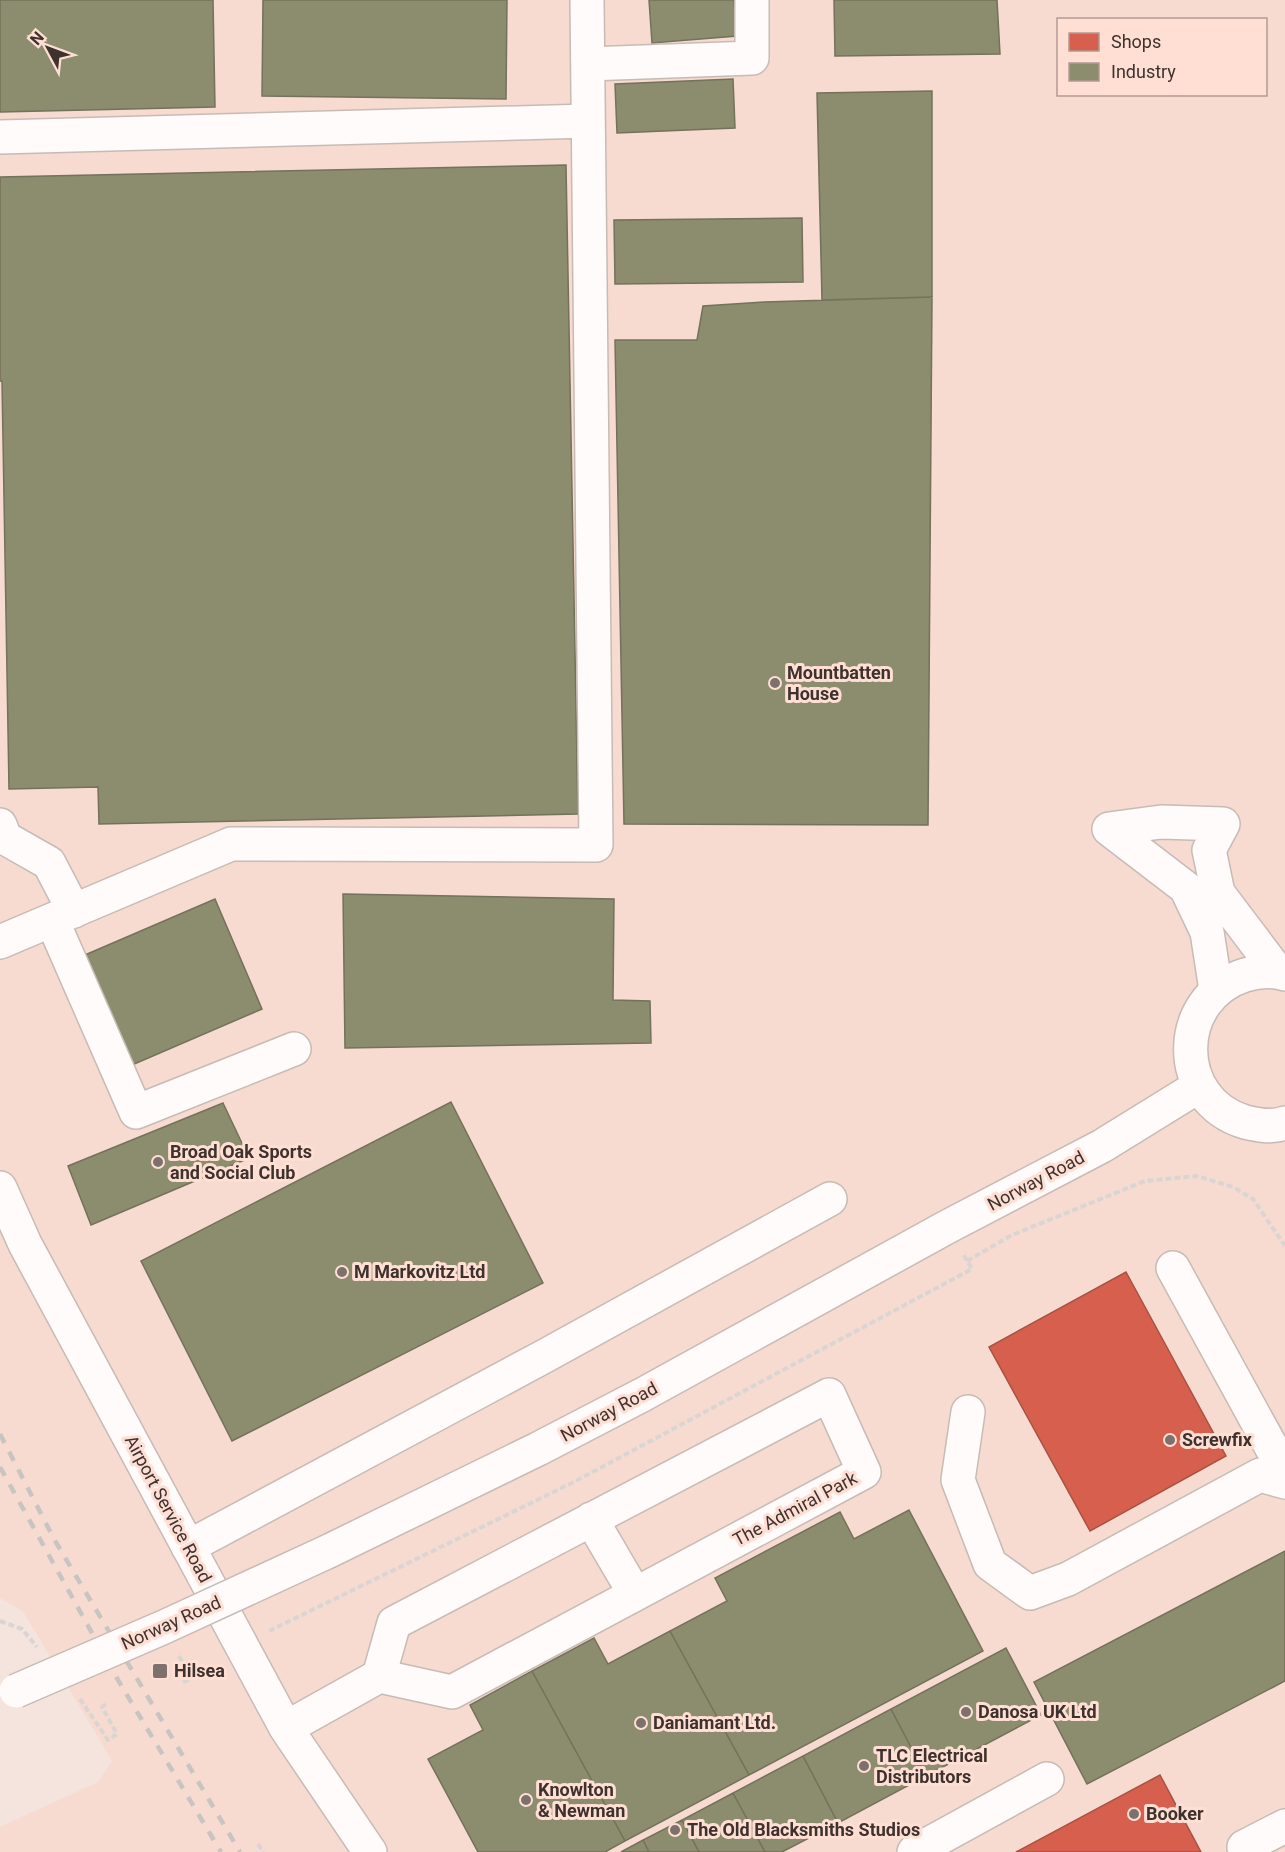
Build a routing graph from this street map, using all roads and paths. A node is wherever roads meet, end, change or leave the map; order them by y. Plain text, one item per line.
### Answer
1 (587, 0) edge
2 (752, 0) edge
3 (588, 64) junction
4 (588, 121) junction
5 (0, 137) edge
6 (0, 825) edge
7 (63, 915) junction
8 (0, 942) edge
9 (1281, 972) edge
10 (1216, 990) junction
11 (294, 1049) dead end
12 (1199, 1086) junction
13 (1285, 1124) edge
14 (0, 1188) edge
15 (830, 1199) dead end
16 (947, 1227) junction
17 (1285, 1246) edge
18 (967, 1261) junction
19 (1173, 1268) dead end
20 (968, 1412) dead end
21 (1285, 1472) edge
22 (1285, 1482) edge
23 (591, 1519) junction
24 (188, 1547) junction
25 (635, 1594) junction
26 (0, 1621) edge
27 (22, 1629) dead end
28 (240, 1645) junction
29 (379, 1677) junction
30 (191, 1680) dead end
31 (183, 1682) dead end
32 (8, 1696) edge
33 (107, 1703) dead end
34 (86, 1706) dead end
35 (286, 1728) junction
36 (1047, 1779) dead end
37 (1285, 1826) edge
38 (258, 1844) dead end
39 (263, 1852) edge
40 (369, 1852) edge
41 (914, 1852) edge
42 (1246, 1852) edge

1 - 3 street
2 - 3 street
3 - 4 street
4 - 5 street
4 - 7 street
6 - 7 street
7 - 8 street
7 - 11 street
9 - 10 street
9 - 10 street
10 - 12 street
12 - 13 street
12 - 16 street, Norway Road
14 - 24 street, Airport Service Road
15 - 24 street
16 - 18 path
16 - 32 street, Norway Road, bridge
17 - 18 path
18 - 28 path
19 - 21 street
20 - 22 street
23 - 25 street
23 - 25 street, The Admiral Park
23 - 29 street, The Admiral Park
24 - 28 street, Airport Service Road
25 - 29 street, The Admiral Park
26 - 27 path
28 - 35 street, Airport Service Road
29 - 35 street
30 - 31 path
33 - 34 path
35 - 40 street, Airport Service Road
36 - 41 street
37 - 42 street
38 - 39 path

